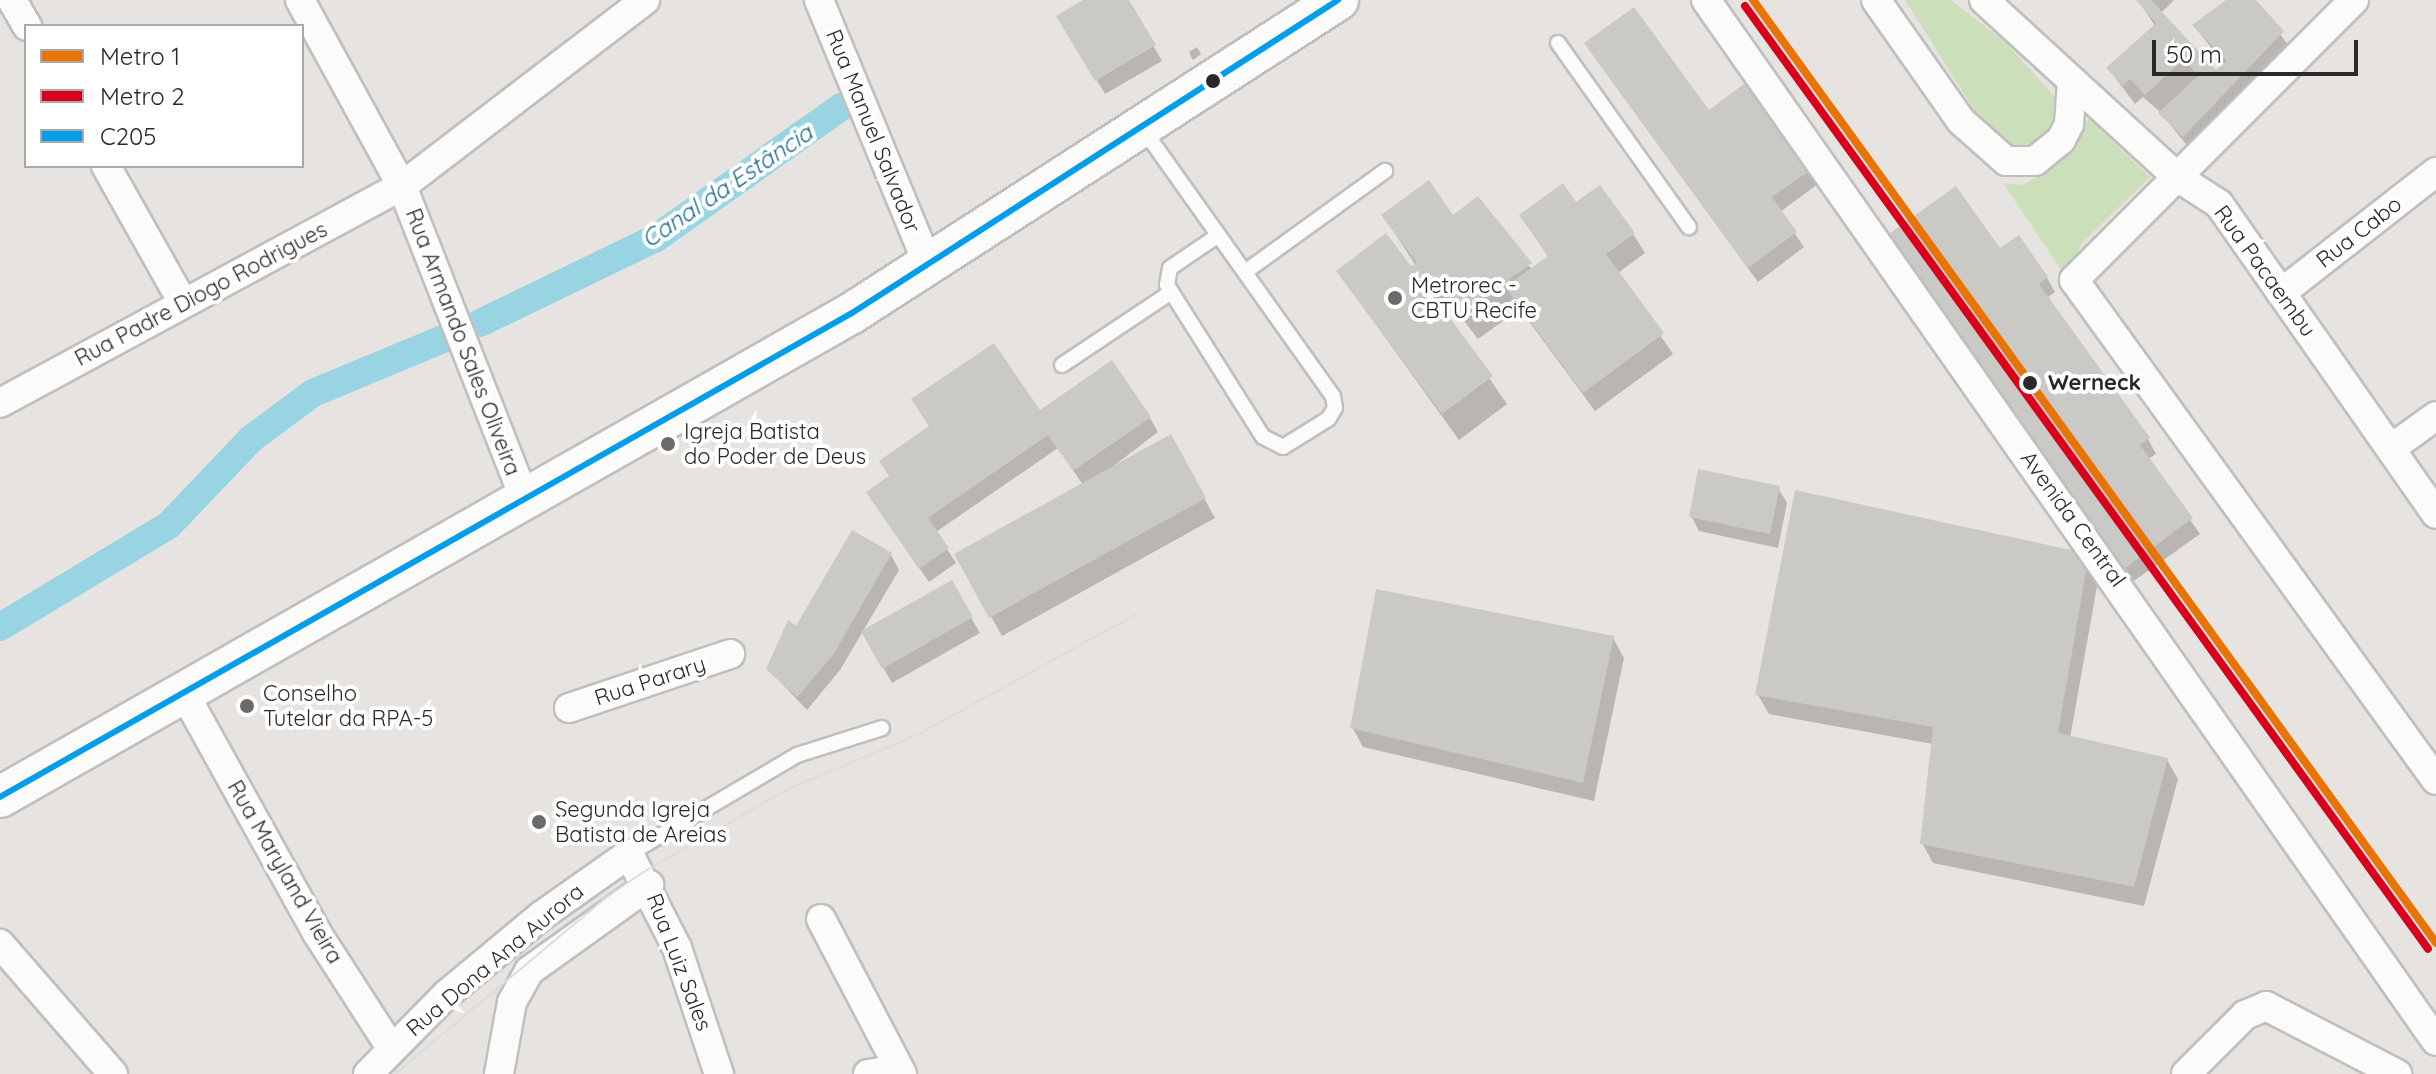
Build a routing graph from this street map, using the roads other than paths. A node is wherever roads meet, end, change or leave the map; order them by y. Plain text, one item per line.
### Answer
1 (12, 0) edge
2 (300, 0) edge
3 (645, 0) edge
4 (819, 0) edge
5 (1338, 0) edge
6 (1706, 0) edge
7 (1876, 0) edge
8 (1984, 0) edge
9 (2354, 0) edge
10 (26, 24) edge
11 (1558, 43) dead end
12 (2072, 81) junction
13 (1141, 126) junction
14 (107, 168) edge
15 (1385, 171) dead end
16 (2436, 172) edge
17 (2177, 177) junction
18 (402, 186) junction
19 (1689, 227) dead end
20 (1217, 236) junction
21 (927, 262) junction
22 (1245, 272) junction
23 (1170, 293) junction
24 (2281, 293) junction
25 (182, 301) junction
26 (1062, 365) dead end
27 (0, 403) edge
28 (2436, 416) edge
29 (2393, 447) junction
30 (524, 498) junction
31 (2436, 514) edge
32 (730, 654) dead end
33 (184, 693) junction
34 (569, 708) dead end
35 (882, 728) dead end
36 (2436, 780) edge
37 (0, 797) edge
38 (629, 854) junction
39 (649, 885) junction
40 (821, 919) dead end
41 (0, 944) edge
42 (2436, 1041) edge
43 (391, 1048) junction
44 (713, 1065) edge
45 (901, 1072) edge
46 (113, 1074) edge
47 (368, 1074) edge
48 (499, 1074) edge
49 (868, 1074) edge
50 (2186, 1074) edge
51 (2397, 1074) edge

1 - 10 street
2 - 18 street
3 - 18 street, Rua Padre Diogo Rodrigues
4 - 21 street, Rua Manuel Salvador
5 - 13 main road
6 - 42 street, Avenida Central
7 - 12 street
8 - 12 street, Rua Pacaembu
9 - 17 street
11 - 19 lane
12 - 17 street, Rua Pacaembu
13 - 20 lane
13 - 21 main road
14 - 25 street
15 - 22 lane
16 - 24 street, Rua Cabo
17 - 24 street, Rua Pacaembu
17 - 36 street
18 - 25 street, Rua Padre Diogo Rodrigues
18 - 30 street, Rua Armando Sales Oliveira
20 - 22 lane
20 - 23 lane
21 - 30 main road
22 - 23 lane
23 - 26 lane
24 - 29 street, Rua Pacaembu
25 - 27 street, Rua Padre Diogo Rodrigues
28 - 29 street
29 - 31 street, Rua Pacaembu
30 - 33 main road
32 - 34 street, Rua Parary
33 - 37 main road
33 - 43 street, Rua Maryland Vieira
35 - 38 lane
38 - 39 street, Rua Luiz Sales
38 - 43 street, Rua Dona Ana Aurora
39 - 44 street, Rua Luiz Sales
39 - 48 street
40 - 45 street
41 - 46 street
43 - 47 street, Rua Dona Ana Aurora
45 - 49 street
50 - 51 street

